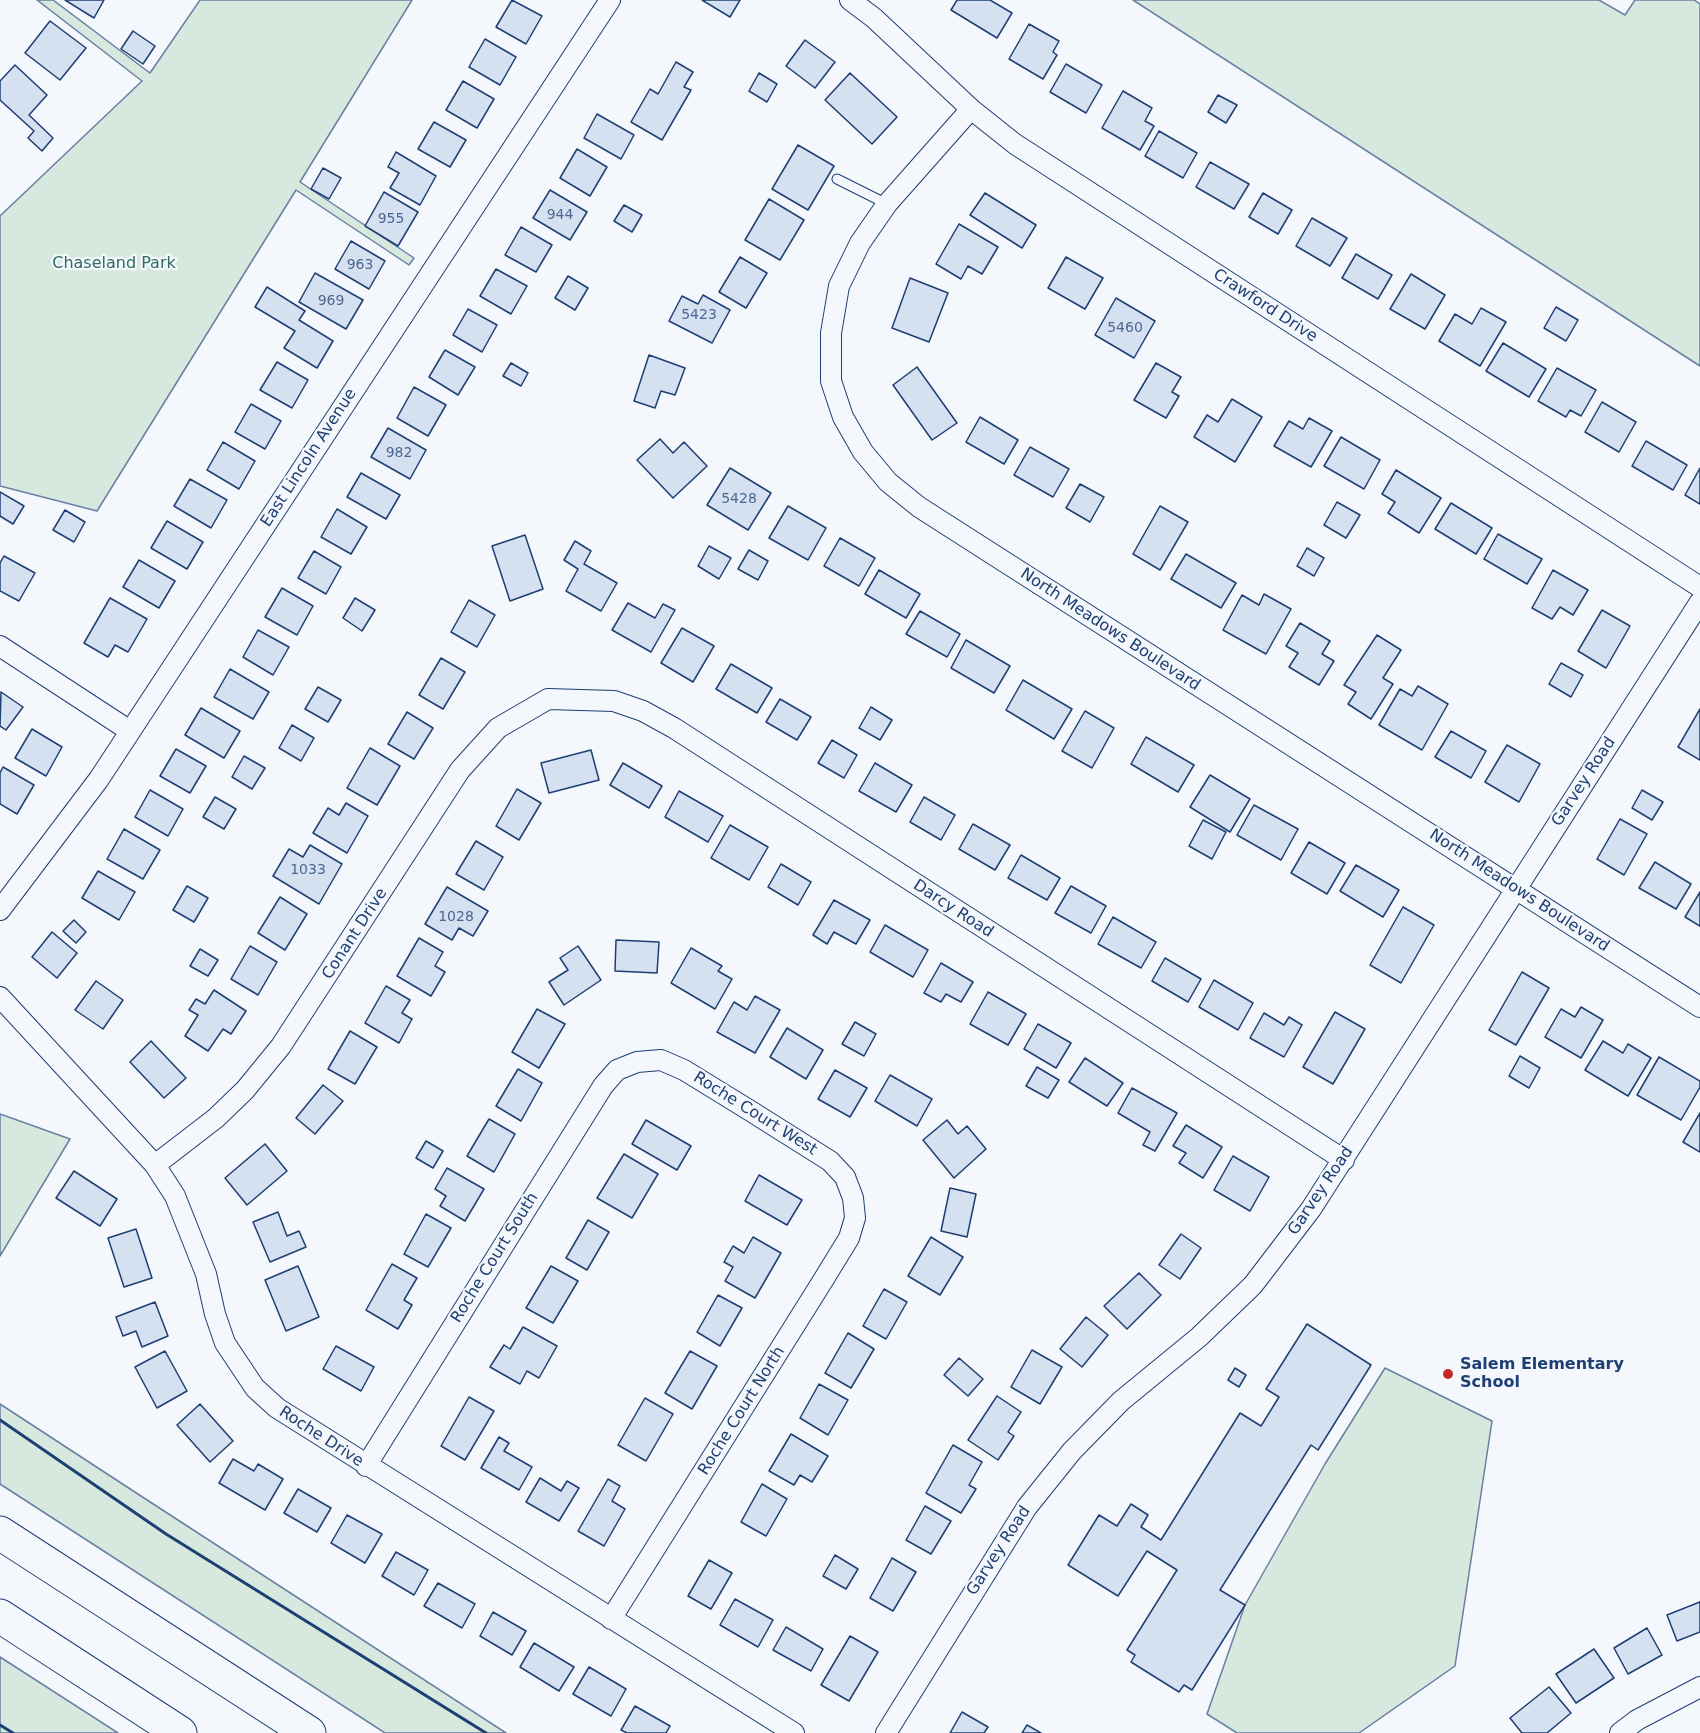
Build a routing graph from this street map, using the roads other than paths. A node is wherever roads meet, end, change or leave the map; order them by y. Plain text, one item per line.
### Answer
1 (610, 0) edge
2 (850, 0) edge
3 (971, 109) junction
4 (837, 179) dead end
5 (887, 204) junction
6 (1700, 587) edge
7 (1700, 602) edge
8 (0, 646) edge
9 (548, 699) joint
10 (130, 731) junction
11 (1516, 889) junction
12 (0, 910) edge
13 (0, 997) edge
14 (1700, 1007) edge
15 (637, 1062) joint
16 (1344, 1160) junction
17 (155, 1165) junction
18 (853, 1198) joint
19 (366, 1466) junction
20 (0, 1533) edge
21 (0, 1616) edge
22 (611, 1619) junction
23 (1700, 1687) edge
24 (180, 1733) edge
25 (309, 1733) edge
26 (794, 1733) edge
27 (886, 1733) edge
28 (1620, 1733) edge

1 - 10 street, East Lincoln Avenue
2 - 3 street, Crawford Drive
3 - 5 street, North Meadows Boulevard
3 - 6 street, Crawford Drive
4 - 5 lane
5 - 11 street, North Meadows Boulevard
7 - 11 street, Garvey Road
8 - 10 street
9 - 16 street, Darcy Road
9 - 17 street, Conant Drive
10 - 12 street, East Lincoln Avenue
11 - 14 street, North Meadows Boulevard
11 - 16 street, Garvey Road
13 - 17 street, Roche Drive
15 - 18 street, Roche Court West
15 - 19 street, Roche Court South
16 - 27 street, Garvey Road
17 - 19 street, Roche Drive
18 - 22 street, Roche Court North
19 - 22 street, Roche Drive
20 - 25 highway
21 - 24 highway
22 - 26 street, Roche Drive
23 - 28 street

